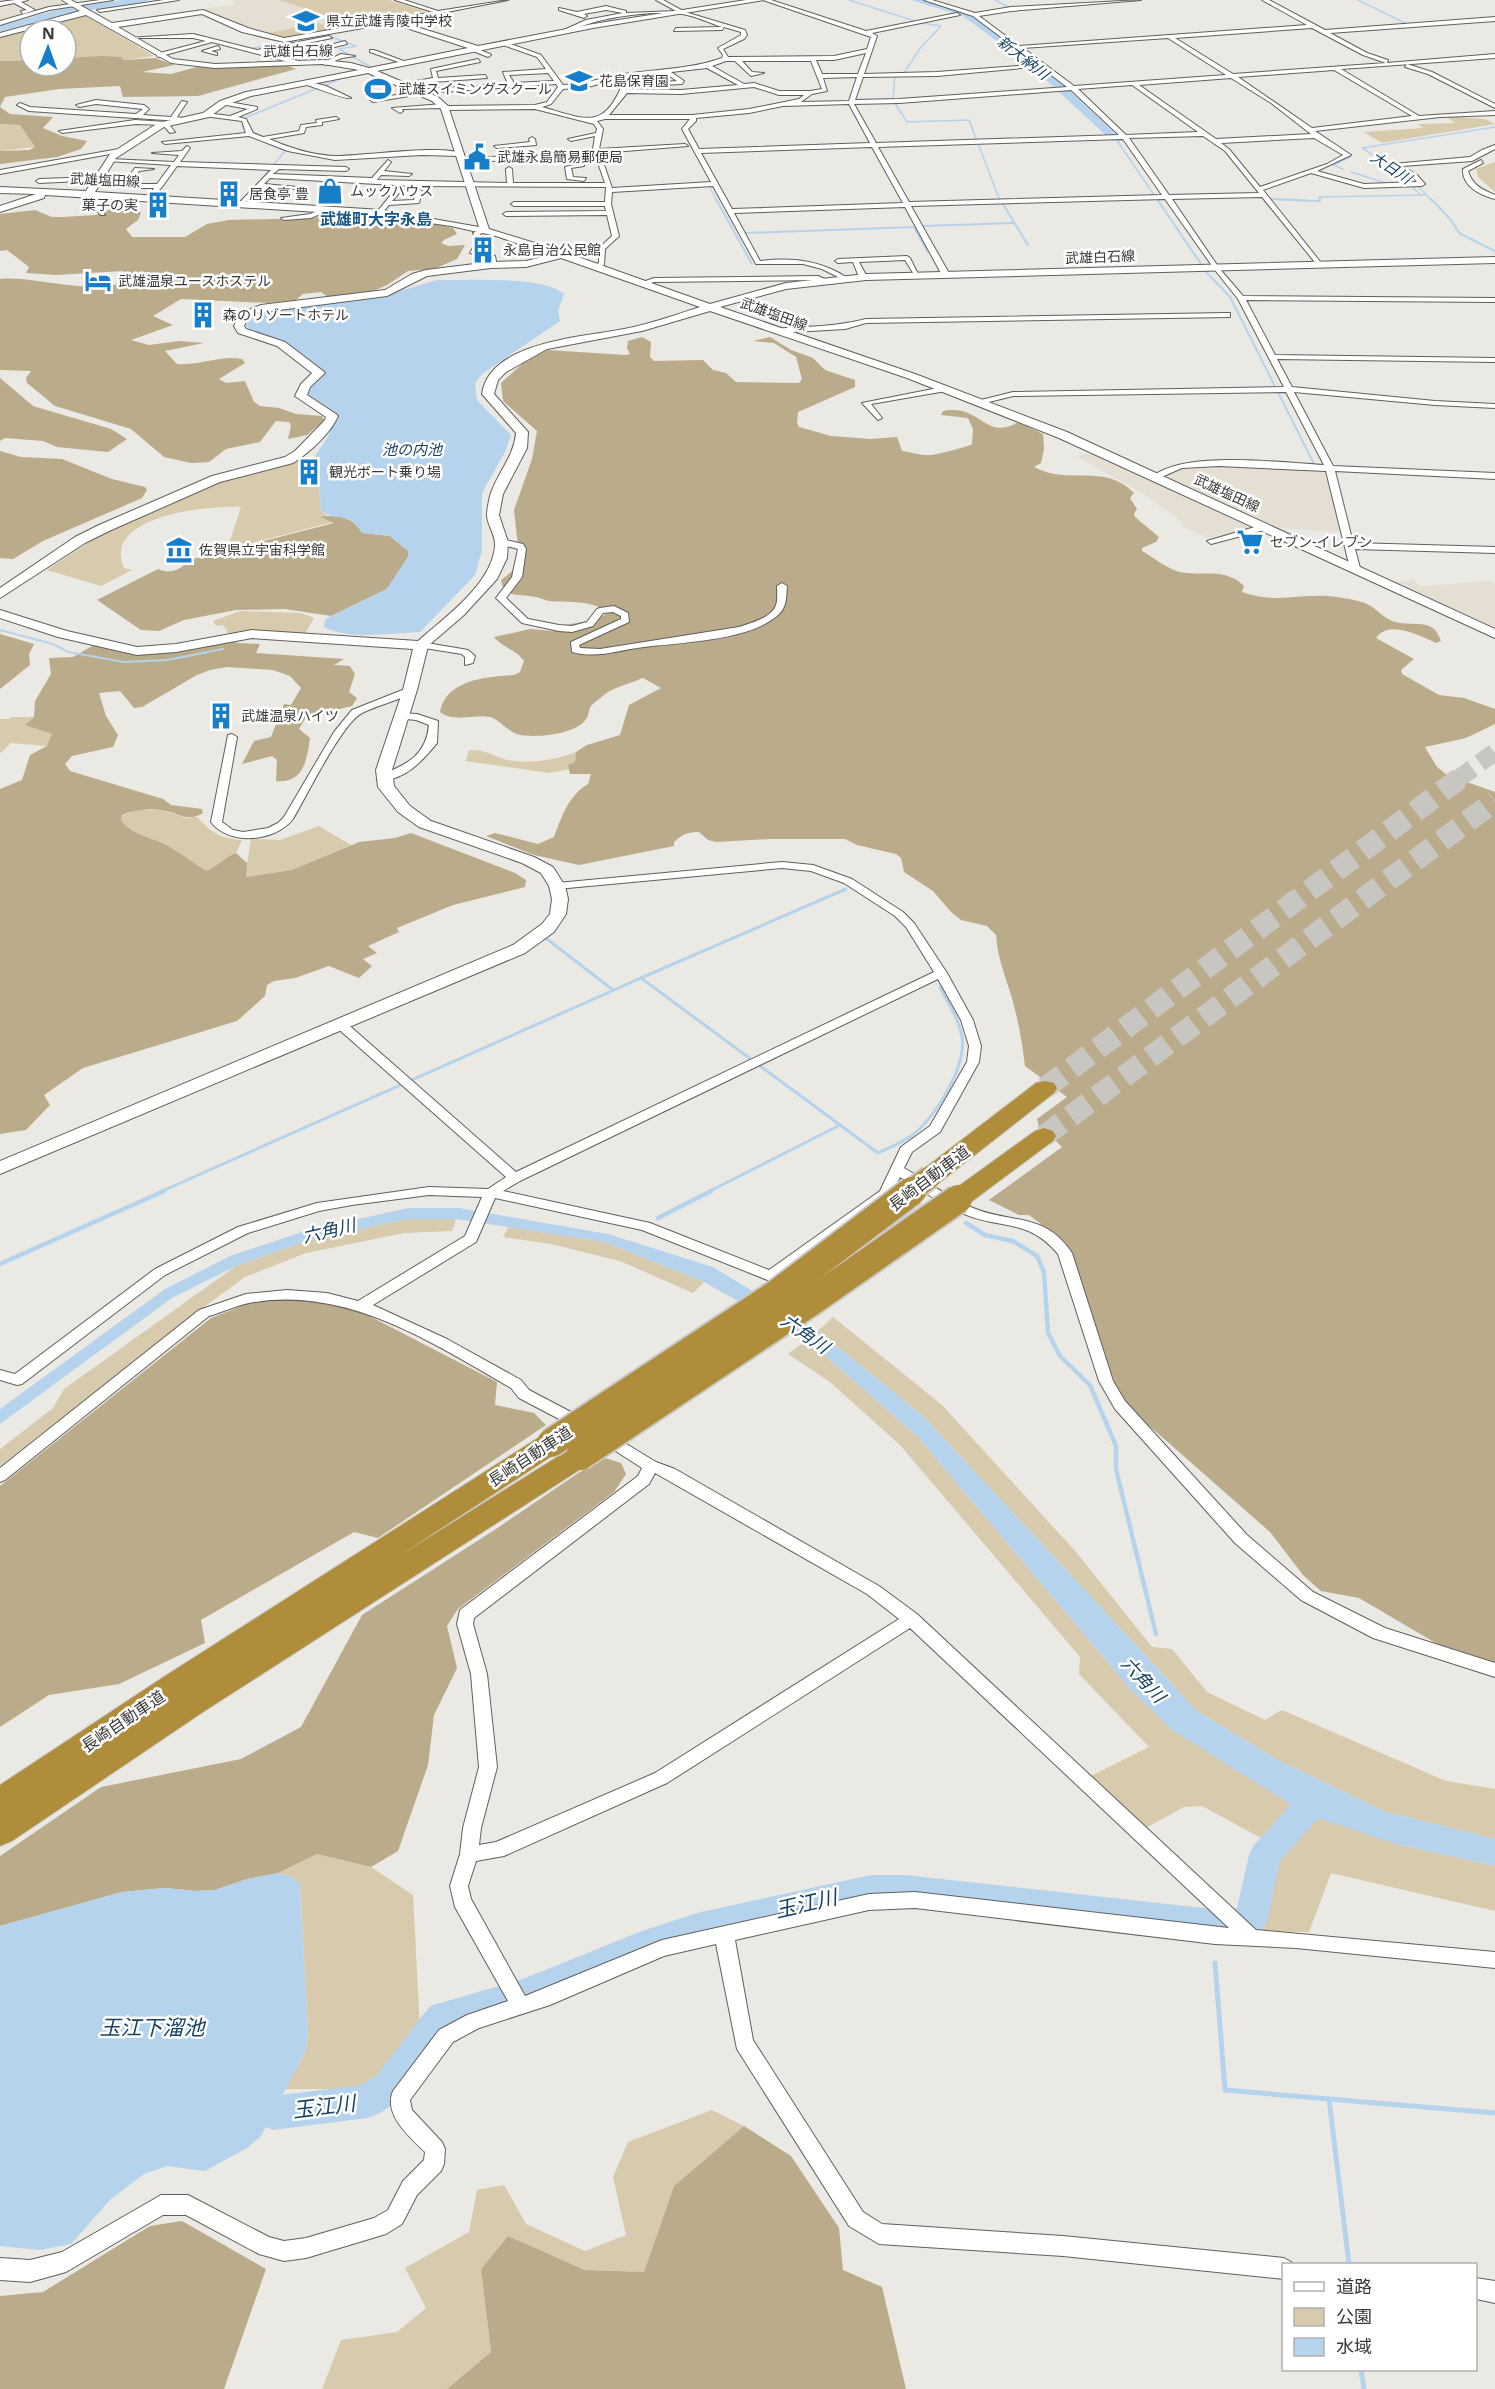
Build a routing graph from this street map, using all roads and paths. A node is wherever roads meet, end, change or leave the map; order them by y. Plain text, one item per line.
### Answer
1 (27, 0) edge
2 (66, 0) edge
3 (110, 0) edge
4 (176, 0) edge
5 (398, 0) edge
6 (505, 0) edge
7 (659, 0) edge
8 (760, 0) edge
9 (766, 0) edge
10 (927, 0) edge
11 (1071, 0) edge
12 (1138, 0) edge
13 (1265, 0) edge
14 (16, 2) junction
15 (0, 4) edge
16 (623, 4) dead end
17 (1078, 4) junction
18 (75, 5) junction
19 (606, 8) junction
20 (561, 9) dead end
21 (86, 12) junction
22 (438, 12) junction
23 (683, 13) junction
24 (577, 14) junction
25 (632, 14) junction
26 (0, 15) edge
27 (957, 15) dead end
28 (975, 15) junction
29 (1495, 19) edge
30 (597, 20) junction
31 (391, 21) junction
32 (0, 24) edge
33 (110, 26) junction
34 (1313, 26) junction
35 (733, 27) junction
36 (676, 30) dead end
37 (1323, 32) junction
38 (560, 33) junction
39 (866, 33) junction
40 (0, 35) edge
41 (320, 35) junction
42 (1170, 37) junction
43 (130, 38) junction
44 (329, 38) junction
45 (213, 41) junction
46 (284, 43) junction
47 (345, 43) junction
48 (229, 45) junction
49 (352, 46) dead end
50 (1020, 47) junction
51 (245, 49) junction
52 (477, 49) junction
53 (504, 49) junction
54 (870, 50) junction
55 (372, 51) dead end
56 (255, 52) junction
57 (299, 52) dead end
58 (215, 54) dead end
59 (158, 55) junction
60 (488, 55) dead end
61 (350, 56) dead end
62 (1495, 56) edge
63 (326, 59) junction
64 (428, 59) junction
65 (725, 59) junction
66 (737, 59) junction
67 (813, 59) junction
68 (478, 61) dead end
69 (300, 63) junction
70 (406, 63) junction
71 (1396, 63) junction
72 (464, 64) junction
73 (708, 66) junction
74 (448, 67) junction
75 (1030, 67) dead end
76 (693, 68) junction
77 (1335, 68) junction
78 (368, 70) junction
79 (549, 71) junction
80 (666, 71) junction
81 (533, 72) junction
82 (701, 73) dead end
83 (761, 73) dead end
84 (742, 74) dead end
85 (752, 74) junction
86 (628, 76) junction
87 (819, 76) junction
88 (860, 76) junction
89 (1233, 76) junction
90 (485, 77) dead end
91 (470, 78) junction
92 (436, 80) junction
93 (419, 81) dead end
94 (659, 81) dead end
95 (306, 83) junction
96 (541, 83) junction
97 (1132, 84) junction
98 (512, 85) junction
99 (742, 85) junction
100 (823, 85) junction
101 (559, 86) junction
102 (1070, 88) junction
103 (624, 91) junction
104 (808, 91) junction
105 (419, 92) junction
106 (339, 94) junction
107 (321, 97) dead end
108 (348, 98) dead end
109 (373, 100) dead end
110 (184, 102) dead end
111 (851, 102) junction
112 (223, 103) junction
113 (444, 104) junction
114 (784, 104) junction
115 (1495, 106) edge
116 (535, 107) junction
117 (400, 111) dead end
118 (101, 112) junction
119 (1495, 113) edge
120 (140, 115) junction
121 (206, 115) junction
122 (94, 116) dead end
123 (217, 116) junction
124 (604, 117) junction
125 (692, 117) junction
126 (177, 118) junction
127 (231, 118) junction
128 (336, 118) dead end
129 (1419, 118) junction
130 (133, 121) junction
131 (593, 121) junction
132 (77, 122) dead end
133 (165, 123) junction
134 (221, 125) dead end
135 (62, 131) dead end
136 (172, 132) dead end
137 (1313, 133) junction
138 (250, 134) junction
139 (1206, 134) junction
140 (666, 137) dead end
141 (1122, 137) junction
142 (598, 138) junction
143 (261, 139) junction
144 (532, 140) dead end
145 (576, 140) dead end
146 (608, 141) dead end
147 (1216, 141) junction
148 (165, 142) dead end
149 (671, 146) junction
150 (685, 146) dead end
151 (873, 146) junction
152 (553, 147) dead end
153 (1495, 147) edge
154 (119, 151) junction
155 (697, 151) junction
156 (155, 153) dead end
157 (598, 153) junction
158 (1495, 153) edge
159 (286, 155) junction
160 (462, 157) junction
161 (580, 157) junction
162 (558, 158) junction
163 (213, 159) dead end
164 (542, 159) junction
165 (353, 160) junction
166 (486, 160) junction
167 (110, 161) junction
168 (388, 162) junction
169 (405, 162) dead end
170 (275, 165) junction
171 (175, 166) junction
172 (542, 168) dead end
173 (346, 169) junction
174 (509, 169) dead end
175 (1312, 171) junction
176 (0, 172) edge
177 (380, 173) junction
178 (409, 174) dead end
179 (267, 177) junction
180 (593, 178) dead end
181 (99, 179) junction
182 (39, 181) dead end
183 (471, 184) junction
184 (510, 184) junction
185 (715, 184) junction
186 (160, 186) junction
187 (258, 186) junction
188 (294, 187) dead end
189 (609, 187) junction
190 (0, 190) edge
191 (55, 192) junction
192 (1261, 192) junction
193 (92, 194) junction
194 (151, 197) junction
195 (1164, 197) junction
196 (1495, 197) edge
197 (242, 203) junction
198 (390, 203) dead end
199 (514, 204) dead end
200 (608, 204) junction
201 (907, 205) junction
202 (0, 209) edge
203 (327, 209) junction
204 (730, 212) junction
205 (379, 213) junction
206 (609, 213) junction
207 (104, 214) dead end
208 (506, 214) dead end
209 (284, 218) dead end
210 (485, 230) junction
211 (563, 255) junction
212 (855, 260) junction
213 (1495, 260) edge
214 (838, 261) dead end
215 (495, 265) junction
216 (1320, 265) junction
217 (597, 266) junction
218 (1217, 268) junction
219 (946, 275) junction
220 (917, 276) junction
221 (863, 277) junction
222 (844, 278) junction
223 (823, 280) junction
224 (644, 283) junction
225 (1241, 298) junction
226 (1495, 300) edge
227 (709, 306) junction
228 (1227, 315) dead end
229 (775, 332) junction
230 (1272, 357) junction
231 (1495, 360) edge
232 (943, 389) junction
233 (1286, 390) junction
234 (980, 403) junction
235 (1495, 406) edge
236 (878, 418) dead end
237 (1330, 468) junction
238 (1157, 476) junction
239 (1495, 476) edge
240 (1265, 526) junction
241 (1211, 541) dead end
242 (502, 542) junction
243 (1351, 546) junction
244 (1495, 550) edge
245 (1355, 567) junction
246 (782, 586) dead end
247 (0, 594) edge
248 (0, 614) edge
249 (1495, 634) edge
250 (421, 645) junction
251 (468, 663) dead end
252 (410, 690) junction
253 (402, 716) junction
254 (232, 737) dead end
255 (385, 777) junction
256 (557, 886) junction
257 (941, 973) junction
258 (339, 1023) junction
259 (1046, 1088) tunnel mouth
260 (1044, 1136) tunnel mouth
261 (0, 1168) edge
262 (897, 1169) junction
263 (515, 1178) junction
264 (491, 1193) junction
265 (363, 1305) junction
266 (0, 1375) edge
267 (651, 1466) junction
268 (0, 1476) edge
269 (911, 1619) junction
270 (1495, 1671) edge
271 (0, 1803) edge
272 (0, 1831) edge
273 (469, 1854) junction
274 (724, 1934) junction
275 (1251, 1937) junction
276 (1495, 1960) edge
277 (516, 1998) junction
278 (0, 2269) edge
279 (1282, 2269) edge
280 (1477, 2289) edge
281 (1495, 2292) edge

1 - 14 street
2 - 18 street, 武雄白石線
3 - 18 street
4 - 21 street
5 - 22 street
6 - 22 street
7 - 23 street
8 - 23 street
9 - 39 street
10 - 28 street
11 - 17 street
12 - 17 street
13 - 34 street
14 - 15 street
14 - 26 street
16 - 19 street
17 - 28 street
18 - 21 street, 武雄白石線
18 - 32 street
19 - 24 street
19 - 25 street
20 - 24 street
21 - 33 street, 武雄白石線
21 - 40 street
22 - 31 street
23 - 25 street
23 - 35 street
23 - 38 street
24 - 30 street
25 - 30 street
27 - 39 street
28 - 50 street
29 - 37 street
30 - 38 street
31 - 41 street
31 - 52 street
33 - 43 street, 武雄白石線
33 - 46 street
34 - 37 street
34 - 42 street
35 - 36 street
35 - 65 street
37 - 71 street
38 - 53 street
39 - 54 street
41 - 44 street
41 - 46 street
42 - 50 street
42 - 89 street
43 - 45 street
43 - 59 street, 武雄白石線
44 - 46 street
44 - 47 street
45 - 48 street
45 - 59 street
46 - 51 street
46 - 56 street
46 - 57 street
47 - 49 street
47 - 63 street
48 - 51 street
48 - 58 street
50 - 102 street
51 - 56 street
52 - 53 street
52 - 60 street
52 - 64 street
53 - 79 street
54 - 67 street
54 - 88 street
55 - 70 street
56 - 69 street
59 - 69 street, 武雄白石線
61 - 63 street
62 - 71 street
63 - 69 street, 武雄白石線
63 - 78 street, 武雄白石線
64 - 70 street
64 - 74 street
65 - 66 street
65 - 73 street
66 - 67 street
66 - 85 street
67 - 87 street
68 - 72 street
70 - 78 street
71 - 77 street
71 - 115 street
72 - 74 street
72 - 91 street
73 - 76 street
73 - 99 street
74 - 92 street
75 - 88 street
76 - 80 street
76 - 82 street
77 - 89 street
77 - 129 street
78 - 95 street
78 - 105 street, 武雄白石線
79 - 81 street
79 - 101 street
80 - 86 street
80 - 94 street
81 - 96 street
81 - 98 street
83 - 85 street
84 - 85 street
86 - 101 street
86 - 103 street
87 - 88 street
87 - 100 street
88 - 111 street
89 - 97 street
89 - 137 street
90 - 91 street
91 - 92 street
92 - 93 street
95 - 106 street
95 - 112 street
96 - 98 street
96 - 101 street
97 - 102 street
97 - 139 street
98 - 105 street
99 - 103 street
99 - 104 street
100 - 104 street
100 - 104 street
101 - 116 street
102 - 111 street
102 - 141 street
103 - 124 street
104 - 114 street
105 - 109 street
105 - 113 street, 武雄白石線
106 - 107 street
106 - 108 street
110 - 126 street
111 - 114 street
111 - 151 street
112 - 121 street
112 - 127 street
113 - 116 street
113 - 117 street
113 - 160 street
114 - 125 street
116 - 131 street
118 - 120 street
118 - 120 street
118 - 122 street
119 - 129 street
120 - 126 street
120 - 130 street
121 - 123 street
121 - 126 street
123 - 127 street
123 - 134 street
124 - 125 street
124 - 131 street
125 - 155 street
126 - 133 street
127 - 138 street
128 - 143 street
129 - 137 street
130 - 132 street
130 - 133 street
130 - 135 street
131 - 142 street
133 - 136 street
133 - 154 street
137 - 147 street
137 - 175 street
138 - 143 street
138 - 148 street
139 - 141 street
139 - 147 street
140 - 149 street
141 - 151 street
141 - 195 street
142 - 145 street
142 - 146 street
142 - 157 street
143 - 159 street
144 - 166 street
147 - 192 street
149 - 150 street
149 - 157 street
151 - 155 street
151 - 201 street
152 - 162 street
153 - 175 street
154 - 167 street
154 - 176 street
155 - 185 street
156 - 171 street
157 - 161 street
157 - 189 street
158 - 196 street
159 - 165 street
159 - 170 street
160 - 165 street
160 - 166 street
160 - 183 street
161 - 162 street
161 - 180 street
162 - 164 street
163 - 170 street
164 - 166 street
164 - 172 street
165 - 168 street
165 - 173 street
167 - 171 street
167 - 181 street
168 - 169 street
168 - 177 street
170 - 171 street
170 - 173 street
170 - 179 street
171 - 186 street
171 - 186 street
173 - 177 street
174 - 184 street
175 - 192 street
177 - 178 street
179 - 183 street
179 - 187 street
181 - 182 street
181 - 193 street
183 - 184 street
183 - 210 street
184 - 189 street
185 - 189 street
185 - 204 street
186 - 194 street
187 - 188 street
187 - 197 street
189 - 200 street
190 - 191 street, 武雄塩田線
191 - 193 street, 武雄塩田線
191 - 202 street
192 - 195 street
192 - 216 street
193 - 194 street, 武雄塩田線
193 - 207 street
194 - 197 street, 武雄塩田線
195 - 201 street
195 - 218 street
197 - 203 street, 武雄塩田線
198 - 205 street
199 - 200 street
200 - 206 street
201 - 204 street
201 - 219 street
203 - 205 street, 武雄塩田線
203 - 209 street
204 - 222 street
205 - 210 street, 武雄塩田線
206 - 208 street
206 - 217 street
210 - 211 street, 武雄塩田線
210 - 215 street
211 - 215 street
211 - 217 street, 武雄塩田線
212 - 214 street
212 - 220 street
212 - 221 street
213 - 216 street, 武雄白石線
215 - 247 street
216 - 218 street, 武雄白石線
217 - 224 street, 武雄塩田線
218 - 219 street, 武雄白石線
218 - 225 street
219 - 220 street, 武雄白石線
220 - 221 street, 武雄白石線
221 - 222 street, 武雄白石線
222 - 223 street, 武雄白石線
223 - 224 street
223 - 227 street, 武雄白石線
224 - 227 street, 武雄塩田線
225 - 226 street
225 - 230 street
227 - 229 street, 武雄塩田線
227 - 242 street, 武雄白石線
228 - 229 street
229 - 232 street, 武雄塩田線
230 - 231 street
230 - 233 street
232 - 234 street, 武雄塩田線
232 - 236 street
233 - 234 street
233 - 235 street
233 - 237 street
234 - 238 street, 武雄塩田線
237 - 238 street
237 - 239 street
237 - 243 street
238 - 240 street, 武雄塩田線
240 - 241 street
240 - 245 street, 武雄塩田線
242 - 246 street
242 - 250 street
243 - 244 street
243 - 245 street
245 - 249 street, 武雄塩田線
248 - 250 street
250 - 251 street
250 - 252 street
252 - 253 street
252 - 254 street
253 - 255 street
253 - 255 street
255 - 256 street
256 - 257 street
256 - 258 street
257 - 262 street
257 - 263 street
258 - 261 street
258 - 263 street
259 - 271 highway, 長崎自動車道, bridge
260 - 272 highway, 長崎自動車道, bridge
262 - 264 street
262 - 270 street
263 - 264 street
264 - 265 street
264 - 266 street
265 - 267 street
265 - 268 street
267 - 269 street
267 - 273 street
269 - 273 street
269 - 275 street
273 - 277 street
274 - 275 street
274 - 277 street
274 - 279 street
275 - 276 street
277 - 278 street
280 - 281 street

